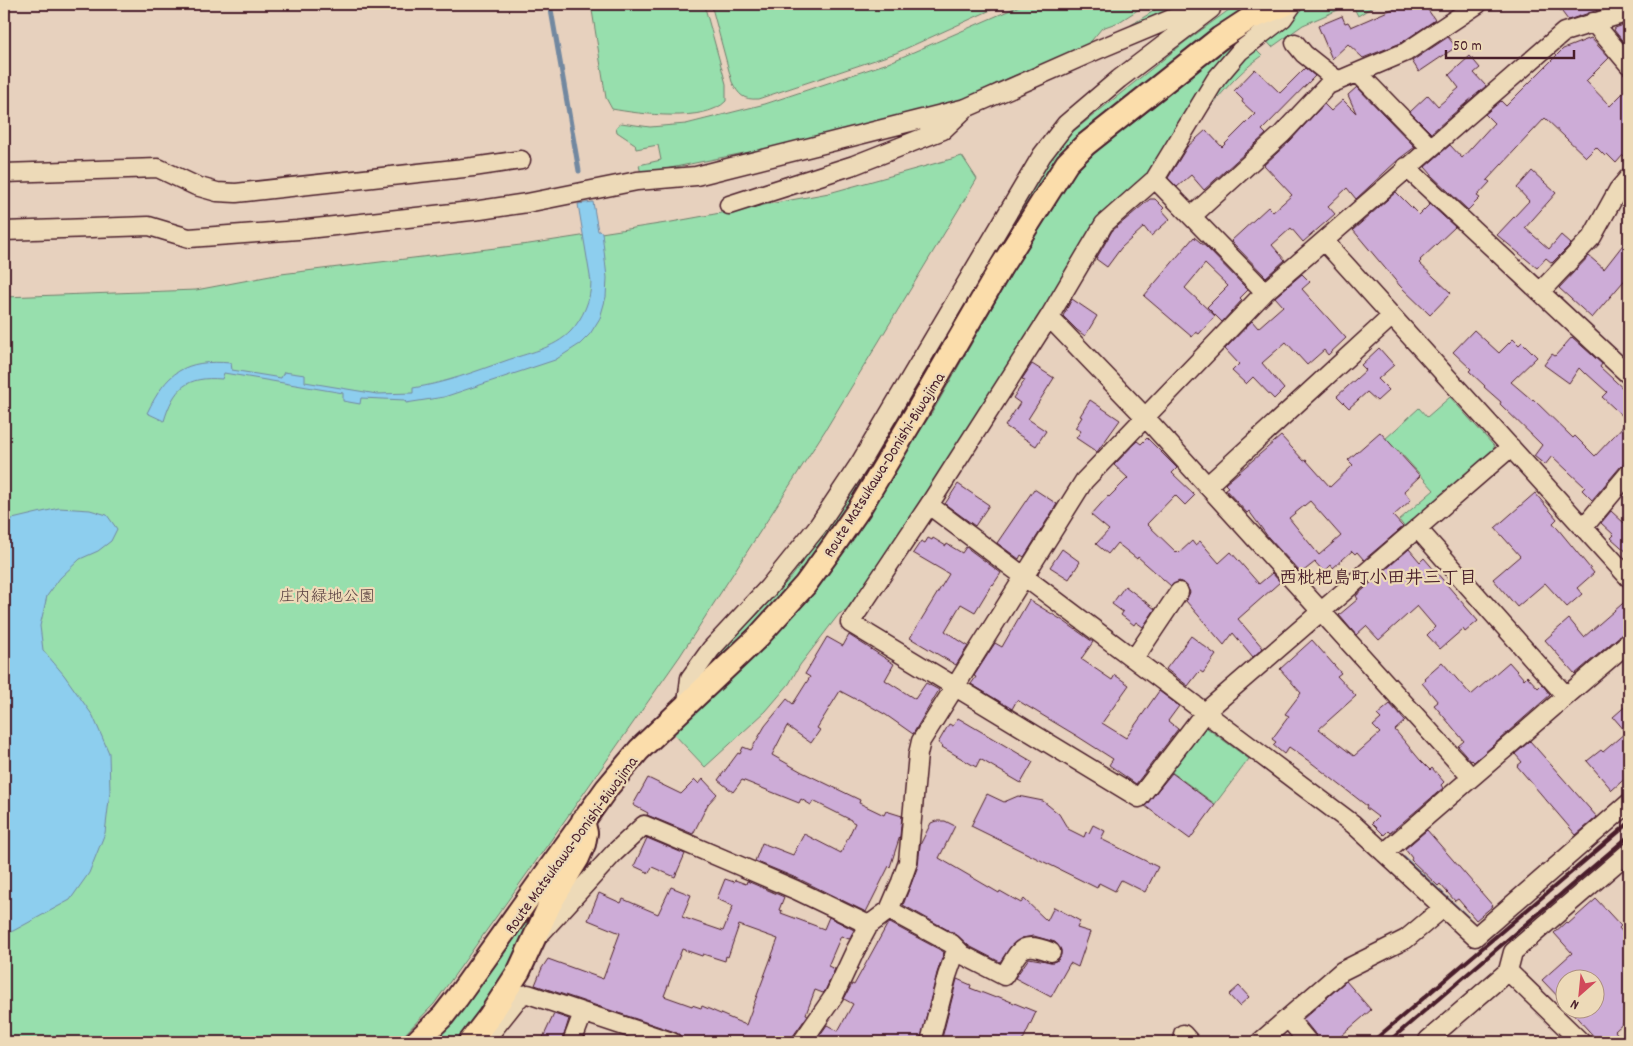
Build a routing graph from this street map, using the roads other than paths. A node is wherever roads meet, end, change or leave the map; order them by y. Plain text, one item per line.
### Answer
1 (1207, 4) edge
2 (1217, 4) edge
3 (1287, 4) edge
4 (1292, 4) edge
5 (1478, 4) edge
6 (1629, 12) edge
7 (1593, 22) junction
8 (1295, 43) dead end
9 (1629, 65) edge
10 (1358, 73) junction
11 (1338, 81) junction
12 (966, 108) junction
13 (1430, 147) junction
14 (520, 160) dead end
15 (1406, 167) junction
16 (4, 173) edge
17 (1629, 177) edge
18 (1155, 179) junction
19 (729, 205) dead end
20 (1192, 216) junction
21 (4, 231) edge
22 (1324, 241) junction
23 (1265, 292) junction
24 (1540, 292) junction
25 (1392, 316) junction
26 (1048, 317) junction
27 (1629, 375) edge
28 (1145, 417) junction
29 (1510, 447) junction
30 (1629, 474) edge
31 (1207, 486) junction
32 (930, 505) junction
33 (1417, 528) junction
34 (1584, 528) junction
35 (1024, 576) junction
36 (1629, 578) edge
37 (1179, 592) dead end
38 (1321, 612) junction
39 (1629, 642) edge
40 (1134, 659) junction
41 (955, 687) junction
42 (1566, 696) junction
43 (686, 704) junction
44 (1205, 712) junction
45 (1471, 778) junction
46 (1629, 803) edge
47 (583, 820) junction
48 (1384, 852) junction
49 (1629, 852) edge
50 (1443, 908) junction
51 (889, 910) junction
52 (869, 925) junction
53 (532, 942) junction
54 (956, 950) junction
55 (1051, 952) dead end
56 (1508, 971) junction
57 (583, 1013) junction
58 (1288, 1018) junction
59 (1428, 1040) dead end
60 (416, 1042) edge
61 (470, 1042) edge
62 (483, 1042) edge
63 (572, 1042) edge
64 (672, 1042) edge
65 (802, 1042) edge
66 (930, 1042) edge
67 (1260, 1042) edge
68 (1308, 1042) edge
69 (1582, 1042) edge

1 - 12 street
2 - 43 street
3 - 43 main road, Route Matsukawa-Donishi-Biwajima
4 - 18 street
5 - 10 street
6 - 7 street
7 - 9 street
7 - 13 street
8 - 11 street
10 - 11 street
10 - 13 street
11 - 20 street
12 - 19 street
12 - 21 street
13 - 15 street
14 - 16 street
15 - 22 street
15 - 24 street
17 - 24 street
18 - 20 street
18 - 26 street
20 - 23 street
22 - 23 street
22 - 25 street
23 - 28 street
24 - 27 street
25 - 29 street
25 - 31 street
26 - 28 street
26 - 32 street
28 - 31 street
28 - 35 street
29 - 33 street
29 - 34 street
30 - 34 street
31 - 38 street
32 - 35 street
32 - 41 street
33 - 38 street
33 - 42 street
34 - 36 street
35 - 40 street
35 - 41 street
37 - 40 street
38 - 44 street
38 - 45 street
39 - 42 street
40 - 44 street
41 - 44 street
41 - 51 street
42 - 45 street
43 - 47 main road, Route Matsukawa-Donishi-Biwajima
44 - 48 street
45 - 48 street
46 - 50 street
47 - 53 main road
47 - 60 main road, Route Matsukawa-Donishi-Biwajima
48 - 50 street
49 - 56 street
50 - 58 street
51 - 52 street
51 - 54 street
52 - 53 street
52 - 65 street
53 - 61 main road
54 - 55 street
54 - 66 street
56 - 59 street
56 - 69 street
57 - 62 street
57 - 63 street
57 - 64 street
58 - 67 street
58 - 68 street

